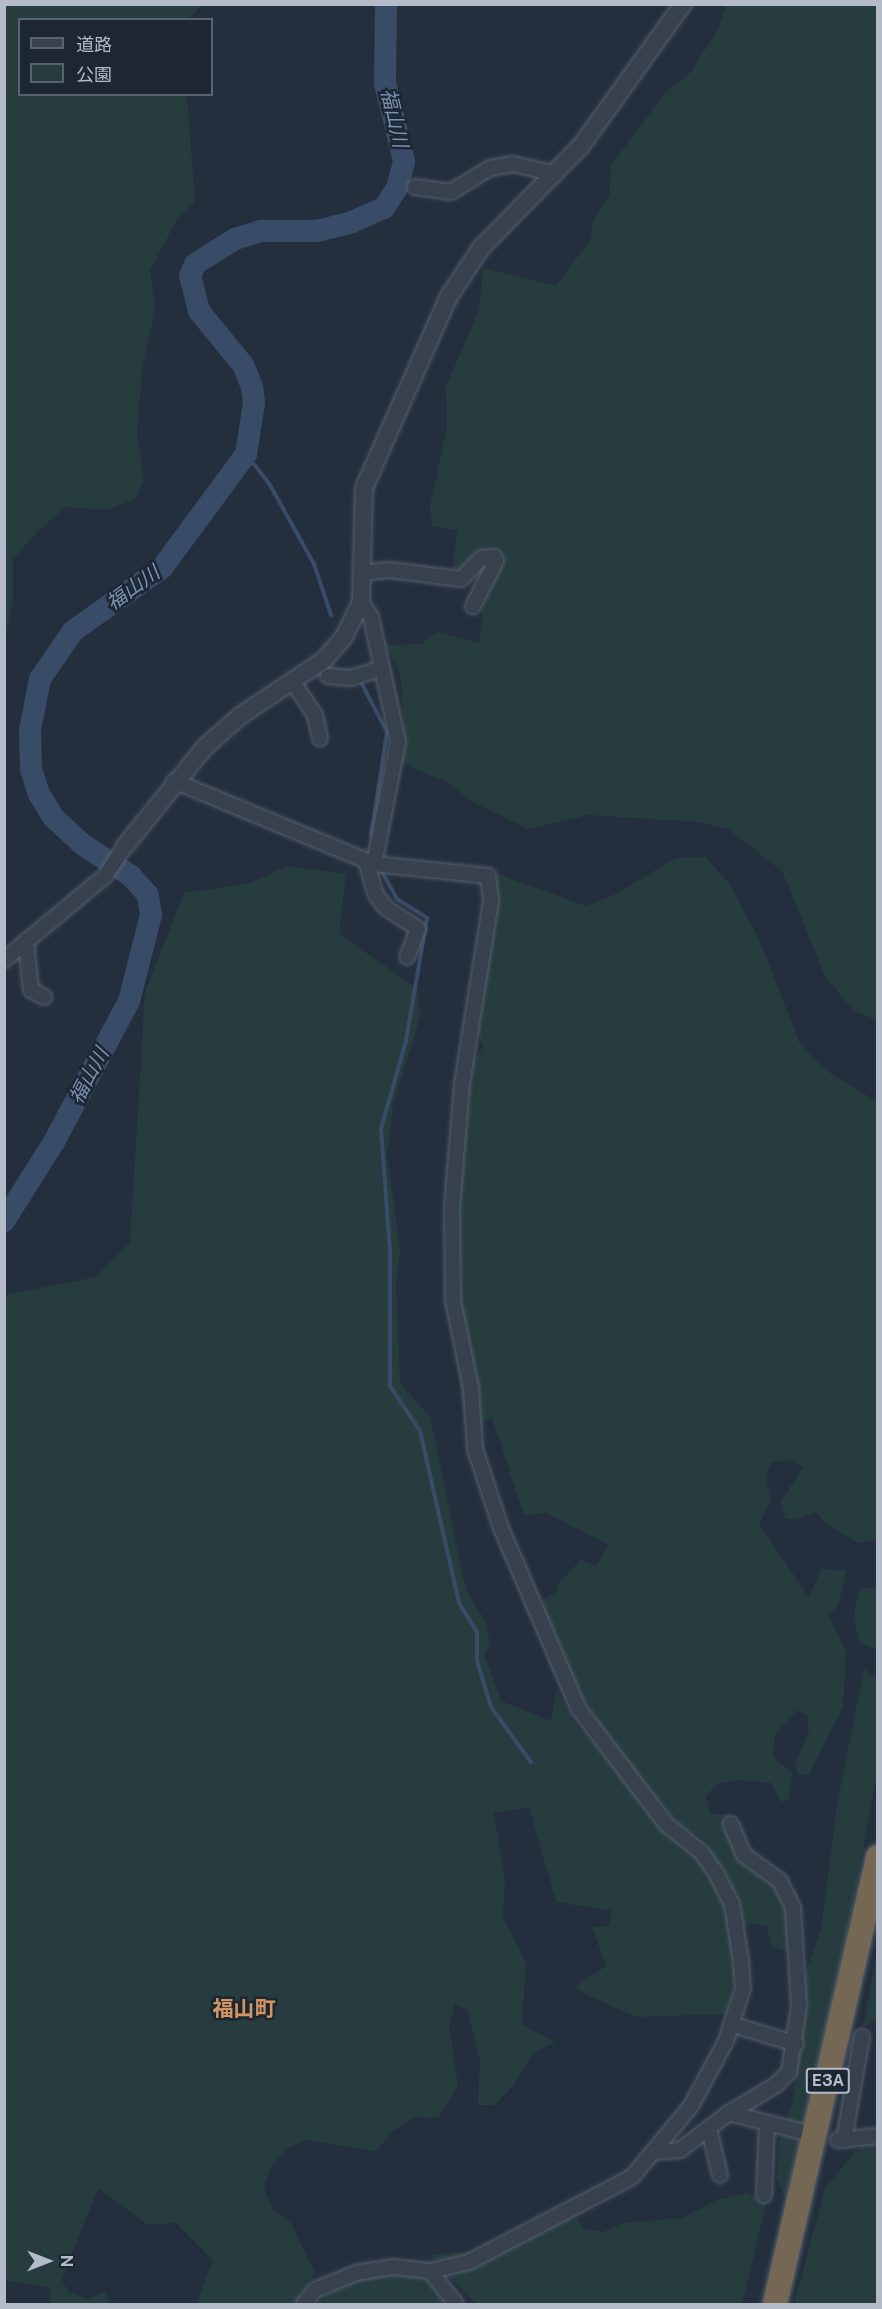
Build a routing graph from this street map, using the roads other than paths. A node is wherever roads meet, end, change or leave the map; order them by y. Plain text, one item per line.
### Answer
1 (683, 4) edge
2 (556, 174) junction
3 (415, 187) dead end
4 (361, 573) junction
5 (361, 602) junction
6 (473, 606) dead end
7 (382, 668) junction
8 (328, 676) dead end
9 (292, 681) junction
10 (320, 738) dead end
11 (174, 781) junction
12 (125, 846) joint
13 (370, 862) junction
14 (26, 941) junction
15 (407, 957) dead end
16 (4, 960) edge
17 (44, 997) dead end
18 (731, 1824) dead end
19 (878, 1857) edge
20 (731, 2024) junction
21 (862, 2037) dead end
22 (796, 2044) junction
23 (729, 2113) junction
24 (766, 2123) junction
25 (709, 2129) junction
26 (807, 2133) dead end
27 (878, 2136) edge
28 (654, 2152) junction
29 (720, 2175) dead end
30 (764, 2195) dead end
31 (430, 2271) junction
32 (304, 2304) edge
33 (456, 2304) edge
34 (775, 2304) edge

1 - 2 street
2 - 3 street
2 - 4 street
4 - 5 street
4 - 6 street
5 - 7 street
5 - 9 street
7 - 8 street
7 - 13 street
9 - 10 street
9 - 11 street
11 - 12 street
11 - 13 street
12 - 14 street
13 - 15 street
13 - 20 street
14 - 16 street
14 - 17 street
18 - 22 street
19 - 34 highway, E3A
20 - 22 street
20 - 28 street
21 - 27 street
22 - 23 street
23 - 24 street
23 - 25 street
24 - 26 street
24 - 30 street
25 - 28 street
25 - 29 street
28 - 31 street
31 - 32 street
31 - 33 street

